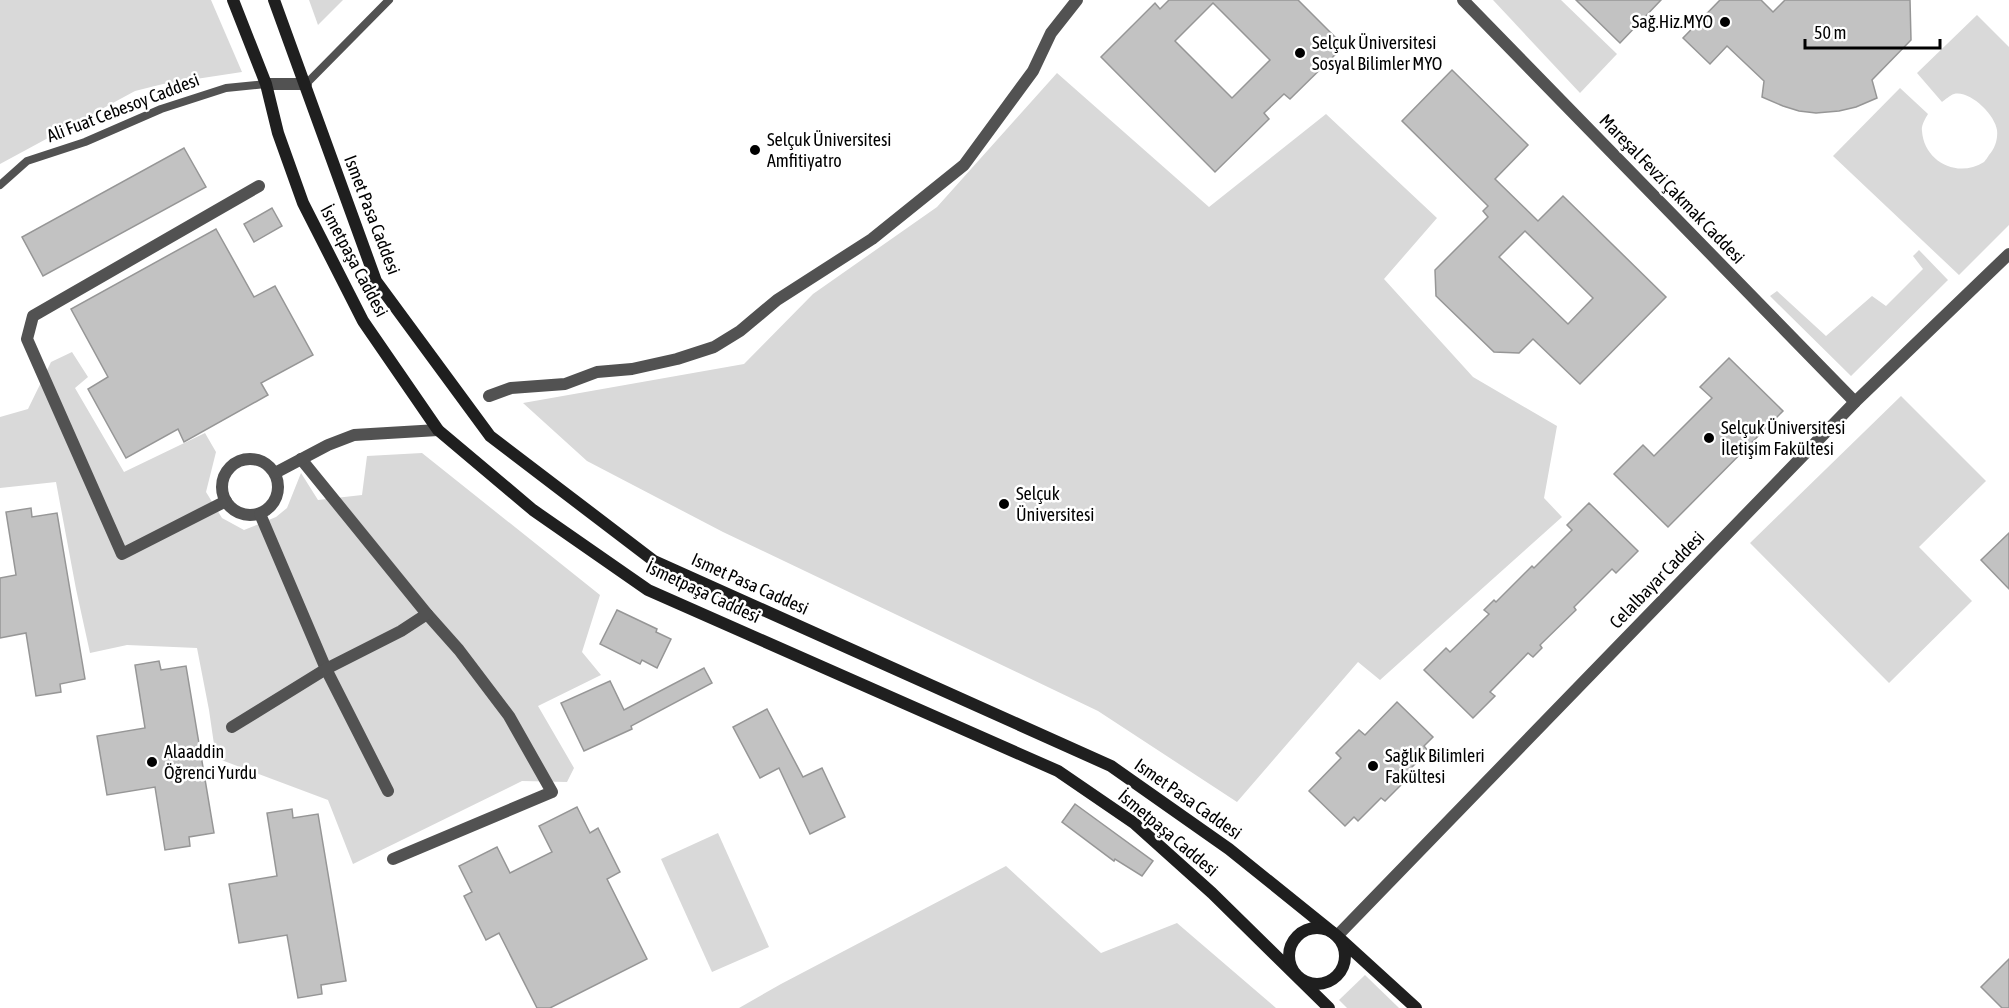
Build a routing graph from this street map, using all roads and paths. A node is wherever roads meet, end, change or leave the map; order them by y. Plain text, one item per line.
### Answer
1 (233, 0) edge
2 (274, 0) edge
3 (389, 0) edge
4 (1077, 0) edge
5 (1463, 0) edge
6 (266, 84) junction
7 (306, 84) junction
8 (0, 185) edge
9 (259, 186) dead end
10 (2009, 254) edge
11 (489, 396) dead end
12 (1855, 402) junction
13 (438, 430) junction
14 (301, 459) junction
15 (275, 473) junction
16 (226, 501) junction
17 (260, 514) junction
18 (427, 614) junction
19 (326, 669) junction
20 (232, 727) dead end
21 (388, 791) dead end
22 (393, 859) dead end
23 (1337, 936) junction
24 (1300, 978) junction
25 (1329, 1008) edge
26 (1416, 1008) edge

1 - 6 main road, İsmetpaşa Caddesi
2 - 7 main road, Ismet Pasa Caddesi
3 - 7 lane
4 - 11 street
5 - 12 street, Mareşal Fevzi Çakmak Caddesi
6 - 7 street
6 - 8 lane, Ali Fuat Cebesoy Caddesi
6 - 13 main road, İsmetpaşa Caddesi
7 - 23 main road, Ismet Pasa Caddesi
9 - 16 street
10 - 12 street, Celalbayar Caddesi
12 - 23 street, Celalbayar Caddesi
13 - 14 street
13 - 24 main road, İsmetpaşa Caddesi
14 - 15 street
14 - 18 street
15 - 16 street
15 - 17 street
16 - 17 street
17 - 19 street
18 - 19 street
18 - 22 street
19 - 20 street
19 - 21 street
23 - 24 main road
23 - 24 main road
23 - 26 main road, Ismet Pasa Caddesi
24 - 25 main road, İsmetpaşa Caddesi

